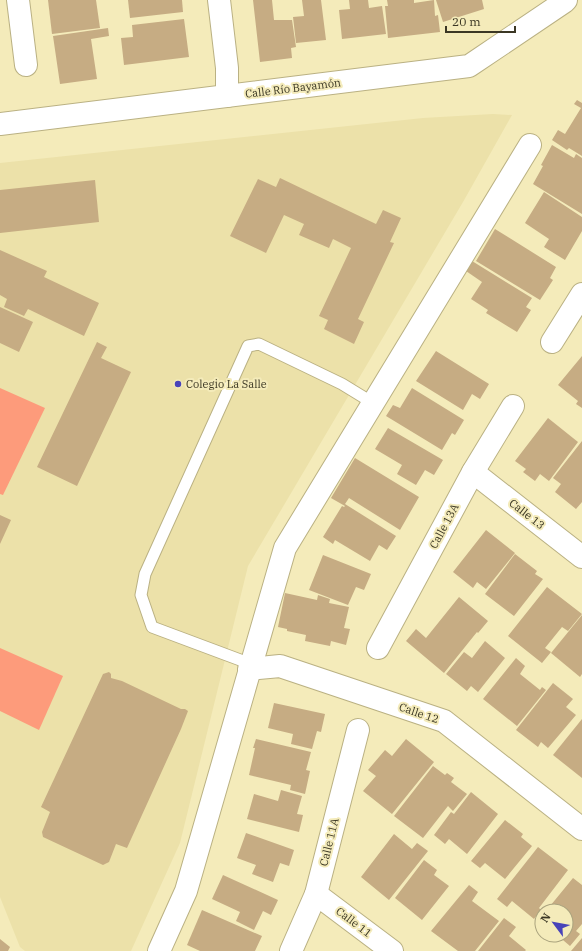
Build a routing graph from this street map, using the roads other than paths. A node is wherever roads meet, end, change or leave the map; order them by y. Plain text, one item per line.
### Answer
1 (18, 0) edge
2 (219, 0) edge
3 (566, 0) edge
4 (26, 65) dead end
5 (227, 96) junction
6 (0, 124) edge
7 (530, 145) dead end
8 (582, 294) edge
9 (552, 342) dead end
10 (373, 403) junction
11 (513, 406) dead end
12 (473, 472) junction
13 (582, 557) edge
14 (378, 648) dead end
15 (250, 666) junction
16 (358, 730) dead end
17 (582, 829) edge
18 (316, 894) junction
19 (159, 951) edge
20 (291, 951) edge
21 (392, 951) edge

1 - 4 street
2 - 5 street
3 - 5 street, Calle Río Bayamón
5 - 6 street, Calle Río Bayamón
7 - 10 street
8 - 9 street
10 - 15 street
10 - 15 lane
11 - 12 street, Calle 13A
12 - 13 street, Calle 13
12 - 14 street, Calle 13A
15 - 17 street, Calle 12
15 - 19 street
16 - 18 street, Calle 11A
18 - 20 street, Calle 11A
18 - 21 street, Calle 11

